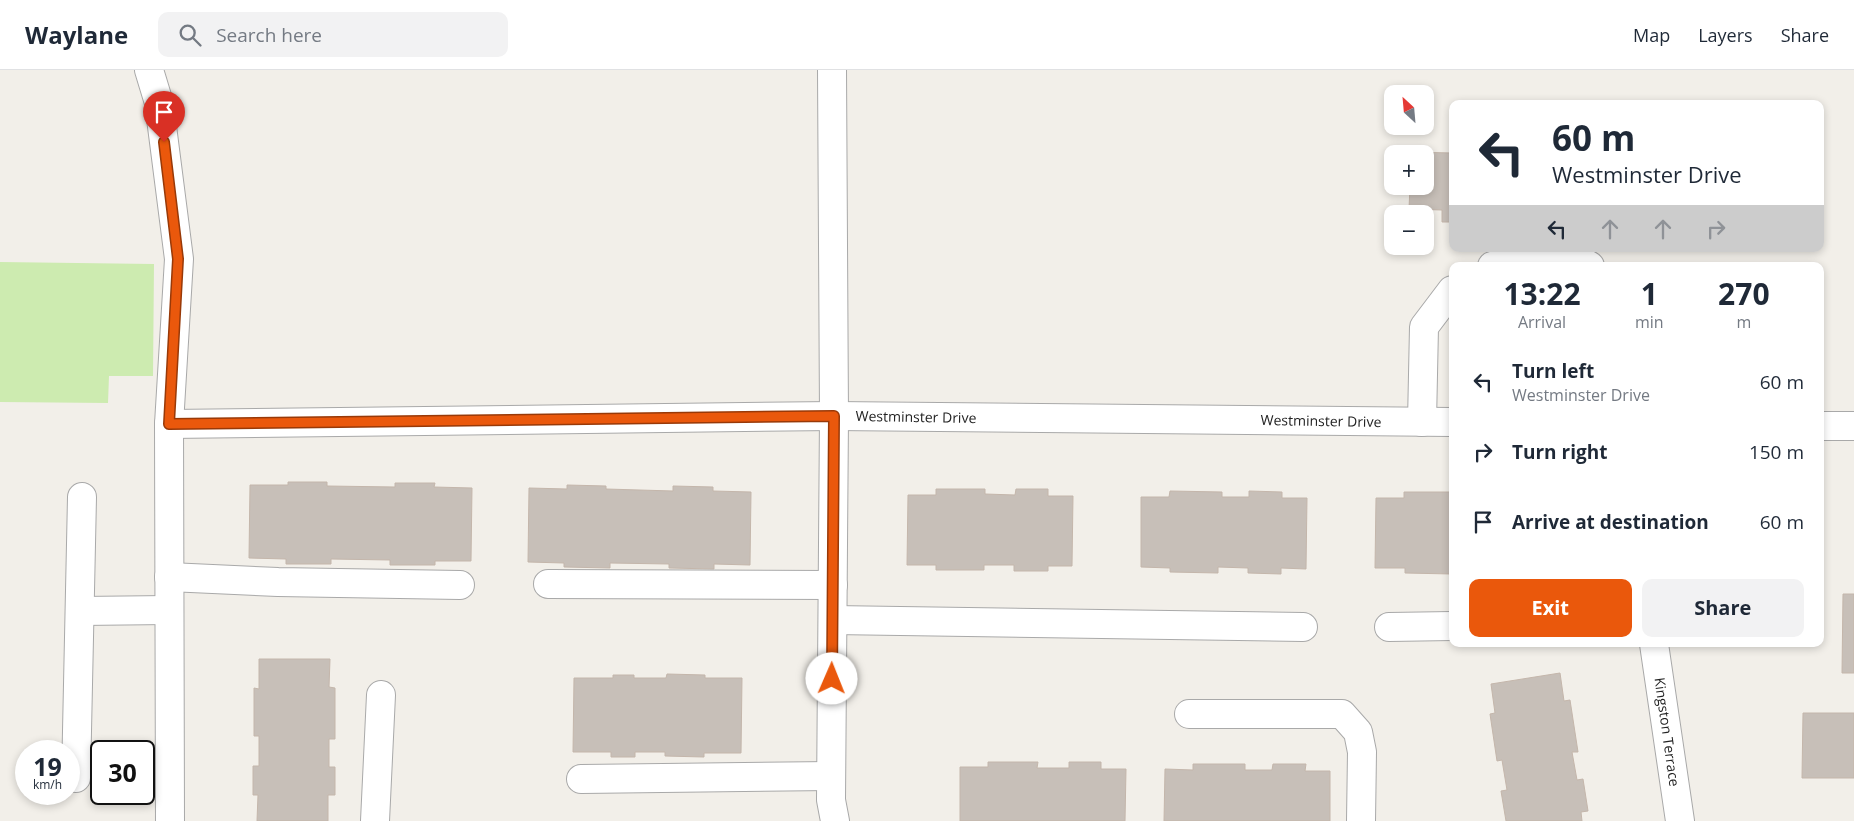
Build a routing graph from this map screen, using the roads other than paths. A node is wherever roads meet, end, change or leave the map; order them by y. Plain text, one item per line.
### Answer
1 (149, 70) edge
2 (832, 70) edge
3 (1506, 262) edge
4 (1584, 262) edge
5 (1449, 294) edge
6 (834, 416) junction
7 (1422, 422) junction
8 (1449, 422) edge
9 (169, 424) junction
10 (1824, 426) edge
11 (1854, 426) edge
12 (82, 497) dead end
13 (169, 577) junction
14 (548, 584) dead end
15 (460, 585) dead end
16 (833, 585) junction
17 (169, 610) junction
18 (80, 611) junction
19 (833, 620) junction
20 (1449, 626) edge
21 (1303, 627) dead end
22 (1390, 627) dead end
23 (1654, 647) edge
24 (381, 695) dead end
25 (1189, 714) dead end
26 (77, 740) edge
27 (832, 776) junction
28 (581, 779) dead end
29 (170, 821) edge
30 (375, 821) edge
31 (835, 821) edge
32 (1361, 821) edge
33 (1680, 821) edge

1 - 9 street
2 - 6 street
3 - 4 street
5 - 7 street
6 - 7 street, Westminster Drive
6 - 9 street, Westminster Drive
6 - 16 street
7 - 8 street, Westminster Drive
9 - 13 street
10 - 11 street
12 - 18 street
13 - 15 street
13 - 17 street
14 - 16 street
16 - 19 street
17 - 18 street
17 - 29 street
18 - 26 street
19 - 21 street
19 - 27 street
20 - 22 street
23 - 33 street, Kingston Terrace
24 - 30 street
25 - 32 street
27 - 28 street
27 - 31 street

